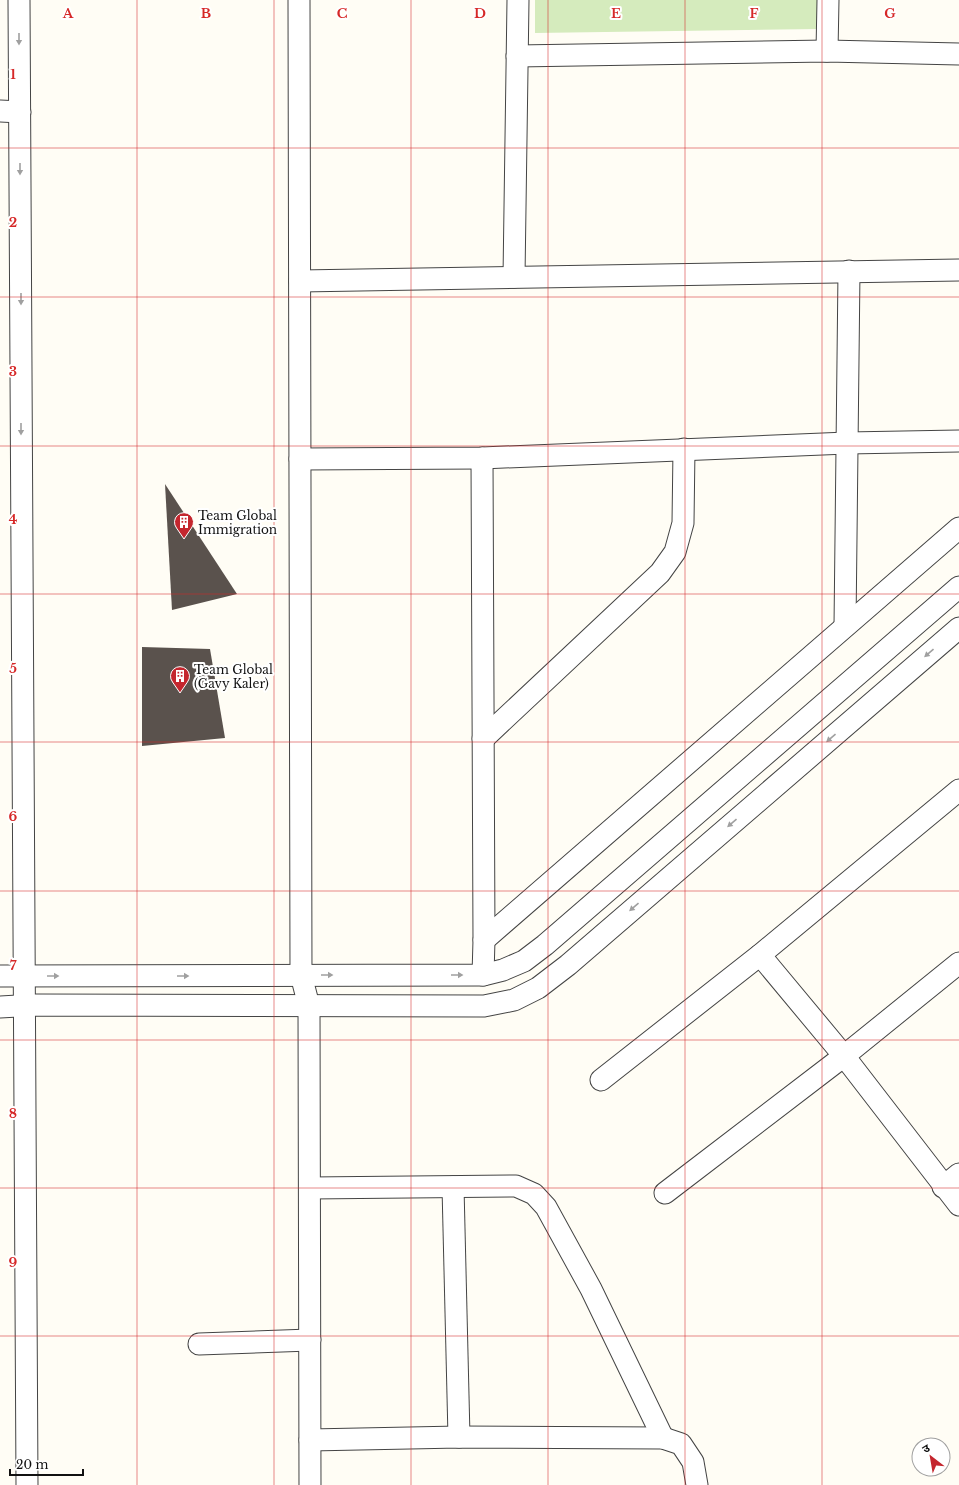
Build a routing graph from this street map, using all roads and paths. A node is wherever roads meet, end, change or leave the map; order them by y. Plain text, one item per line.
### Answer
1 (19, 0) edge
2 (299, 0) edge
3 (518, 0) edge
4 (828, 0) edge
5 (827, 51) junction
6 (959, 54) edge
7 (517, 56) junction
8 (10, 111) edge
9 (959, 270) edge
10 (849, 271) junction
11 (514, 278) junction
12 (300, 281) junction
13 (959, 441) edge
14 (847, 443) junction
15 (684, 449) junction
16 (482, 458) junction
17 (300, 459) junction
18 (959, 528) edge
19 (959, 587) edge
20 (845, 626) junction
21 (959, 628) edge
22 (483, 740) junction
23 (959, 790) edge
24 (484, 940) junction
25 (760, 955) junction
26 (959, 963) edge
27 (483, 975) junction
28 (0, 976) edge
29 (301, 976) junction
30 (24, 977) junction
31 (24, 1005) junction
32 (0, 1006) edge
33 (309, 1006) junction
34 (844, 1056) junction
35 (602, 1080) dead end
36 (951, 1180) edge
37 (453, 1187) junction
38 (310, 1188) junction
39 (665, 1193) dead end
40 (959, 1205) edge
41 (310, 1340) junction
42 (199, 1344) dead end
43 (459, 1437) junction
44 (663, 1438) junction
45 (310, 1440) junction
46 (27, 1485) edge
47 (310, 1485) edge
48 (697, 1485) edge

1 -> 8 street
2 - 12 street
3 - 7 street
4 - 5 street
5 - 6 street
5 - 7 street
7 - 11 street
8 -> 30 street
9 - 10 street
10 - 11 street
10 - 14 street
11 - 12 street
12 - 17 street
13 - 14 street
14 - 15 street
14 - 20 street
15 - 16 street
15 - 22 street
16 - 17 street
16 - 22 street
17 - 29 street
18 - 20 street
19 - 27 street
20 - 24 street
21 -> 33 street
22 - 24 street
23 - 25 street
24 - 27 street
25 - 34 street
25 - 35 street
26 - 34 street
29 -> 27 street
28 - 30 street
30 -> 29 street
29 - 33 street
30 - 31 street
31 - 32 street
31 - 33 street
31 - 46 street
33 - 38 street
34 - 36 street
34 - 39 street
36 - 40 street
37 - 38 street
37 - 43 street
37 - 44 street
38 - 41 street
41 - 42 street
41 - 45 street
43 - 44 street
43 - 45 street
44 - 48 street
45 - 47 street

